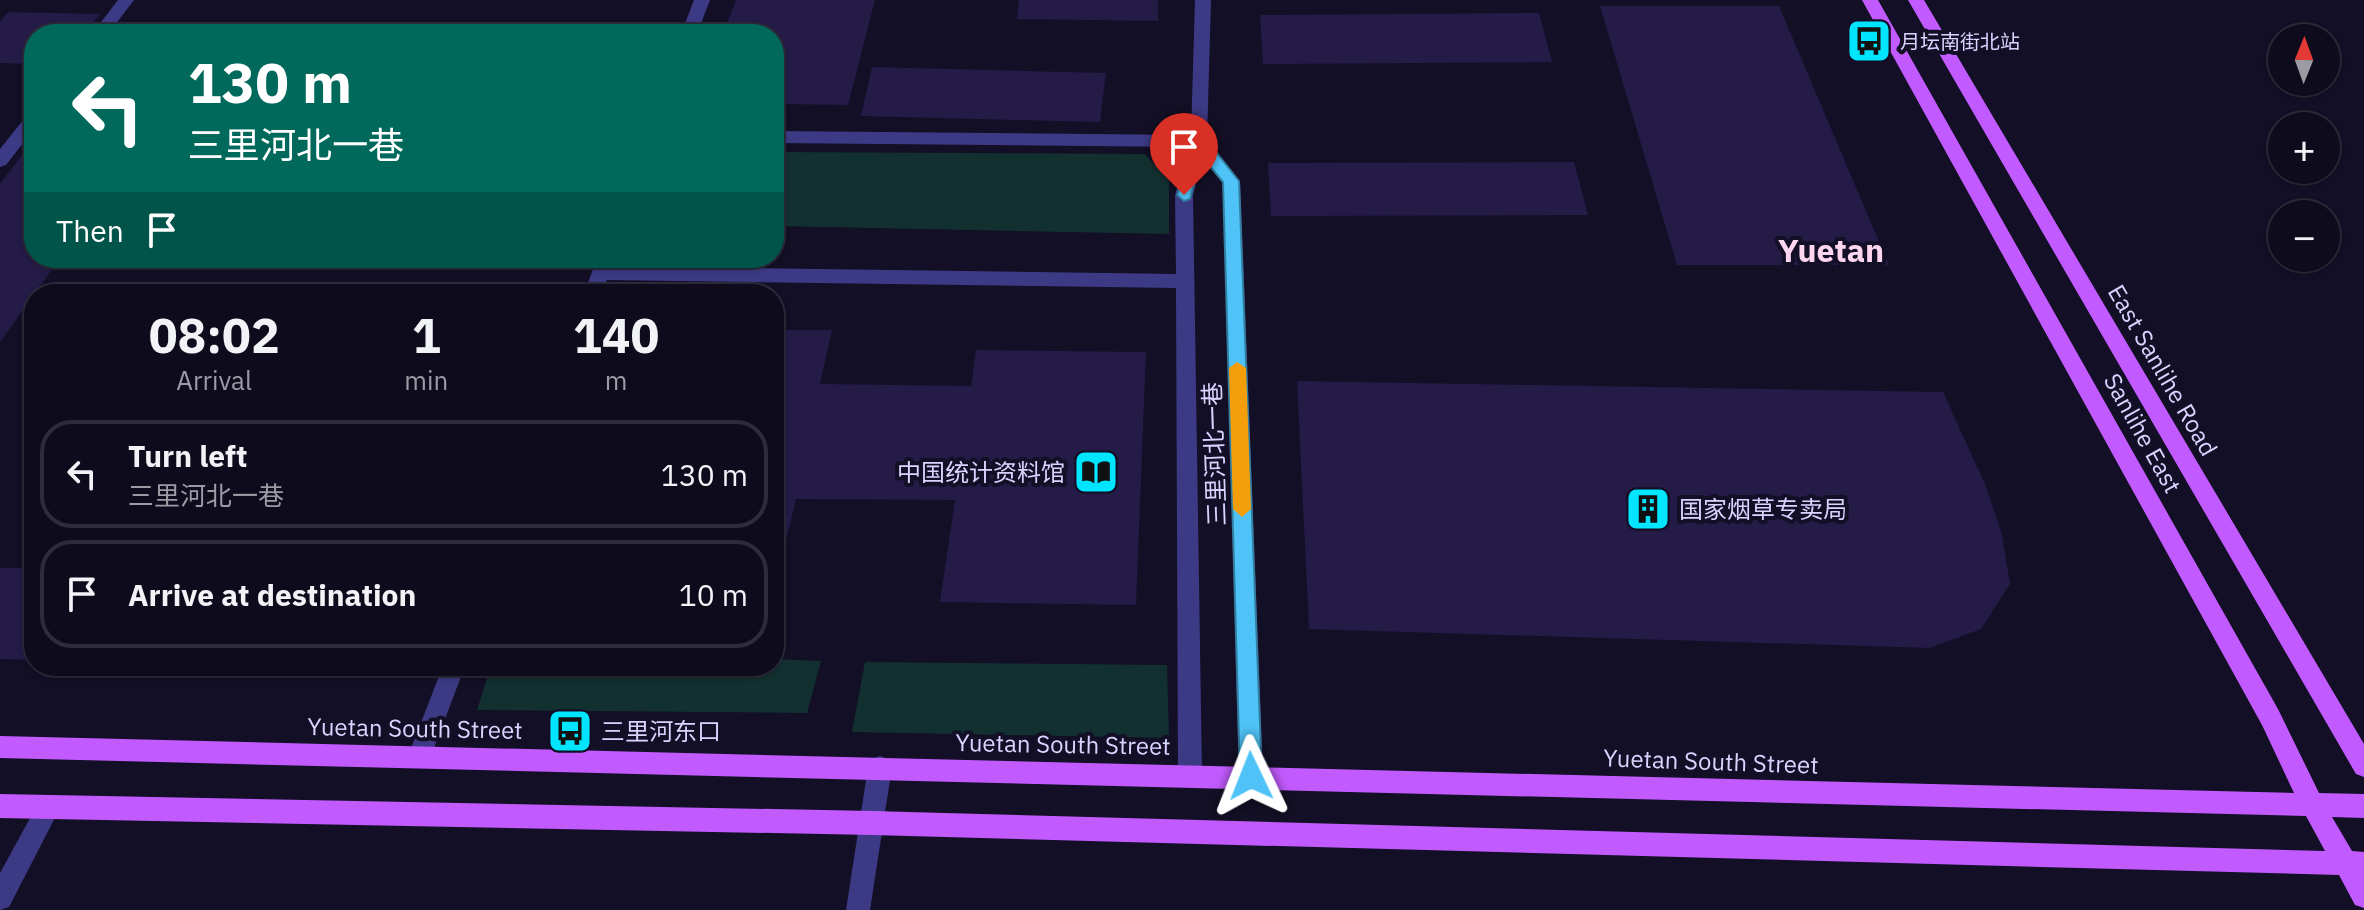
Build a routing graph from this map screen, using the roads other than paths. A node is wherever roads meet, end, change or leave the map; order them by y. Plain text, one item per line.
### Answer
1 (126, 0) edge
2 (702, 0) edge
3 (1203, 0) edge
4 (1870, 0) edge
5 (1916, 0) edge
6 (108, 24) edge
7 (693, 24) edge
8 (24, 131) edge
9 (784, 137) edge
10 (1199, 141) junction
11 (0, 161) edge
12 (681, 268) edge
13 (1185, 281) junction
14 (450, 676) edge
15 (0, 747) edge
16 (420, 756) junction
17 (2364, 766) edge
18 (880, 767) junction
19 (1190, 775) junction
20 (1251, 776) junction
21 (0, 806) edge
22 (2313, 806) junction
23 (2364, 806) edge
24 (48, 808) junction
25 (872, 823) junction
26 (2355, 864) edge
27 (2364, 896) edge
28 (0, 898) edge
29 (858, 910) edge

1 - 6 street
2 - 7 street
3 - 10 street, 三里河北一巷
4 - 22 main road, Sanlihe East
5 - 17 main road, East Sanlihe Road
8 - 11 street
9 - 10 street
10 - 13 street, 三里河北一巷
10 - 20 street, 三里河北一巷
12 - 13 street
13 - 19 street, 三里河北一巷
14 - 16 street
15 - 16 main road, Yuetan South Street
16 - 18 main road, Yuetan South Street
18 - 19 main road, Yuetan South Street
18 - 25 street
19 - 20 main road, Yuetan South Street
20 - 22 main road, Yuetan South Street
21 - 24 main road
22 - 23 main road, Yuetan South Street
22 - 26 main road, Sanlihe East
24 - 25 main road
24 - 28 street
25 - 26 main road
25 - 29 street
26 - 27 main road, Sanlihe East

